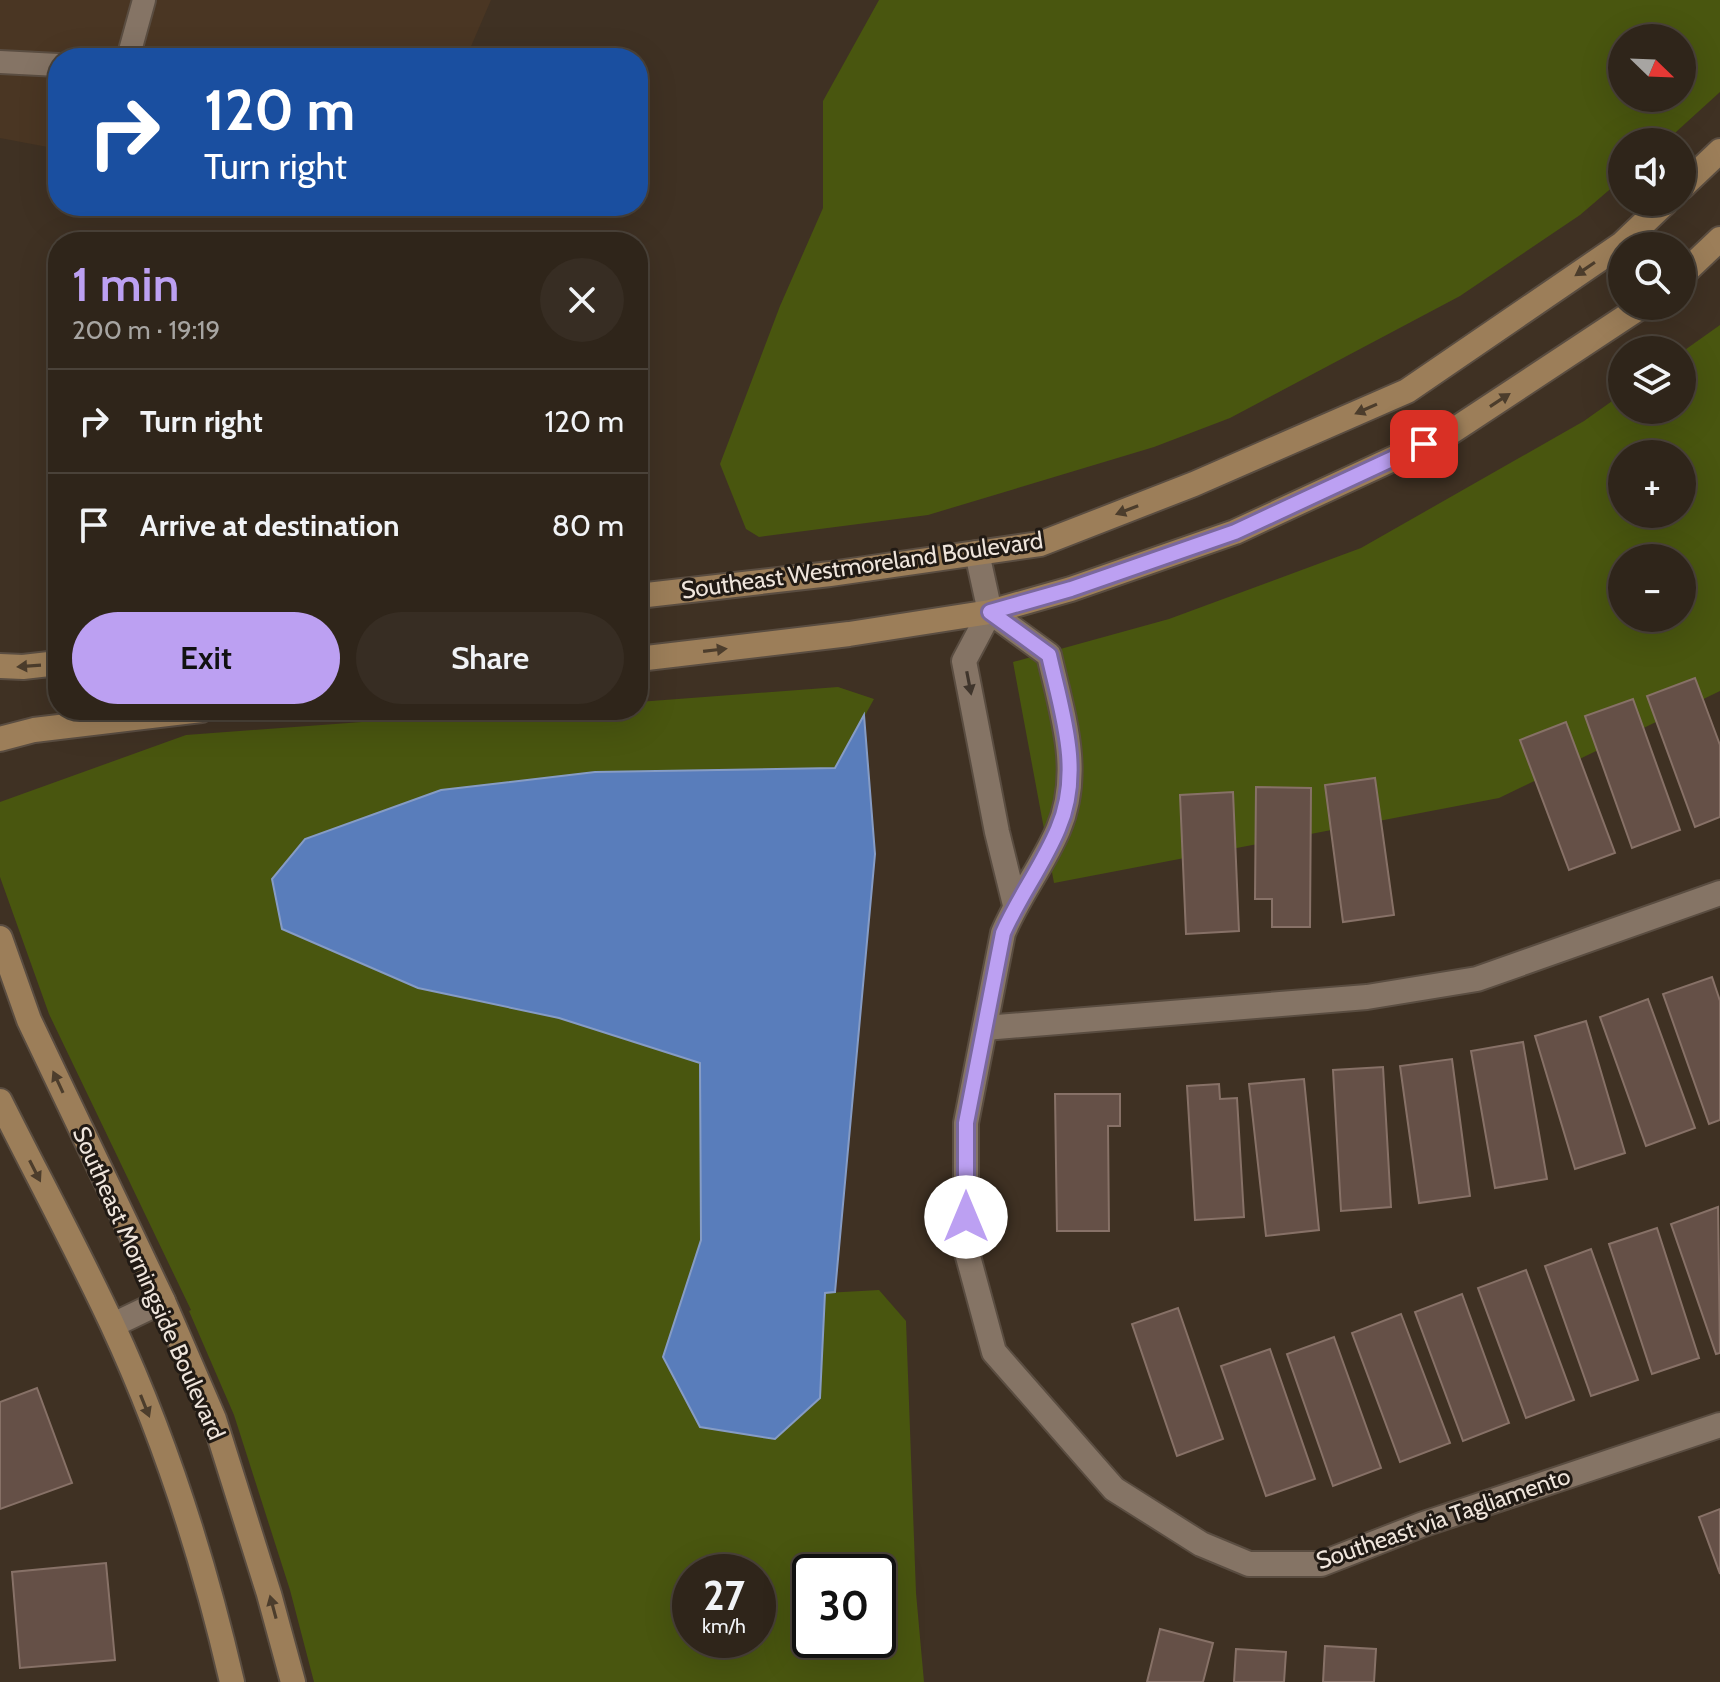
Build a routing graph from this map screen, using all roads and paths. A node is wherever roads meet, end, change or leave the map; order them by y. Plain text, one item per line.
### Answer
1 (144, 0) edge
2 (131, 48) edge
3 (0, 62) edge
4 (48, 64) edge
5 (1720, 151) edge
6 (1696, 174) edge
7 (1651, 216) edge
8 (1720, 239) edge
9 (1696, 262) edge
10 (1620, 320) edge
11 (977, 553) junction
12 (648, 595) edge
13 (990, 612) junction
14 (648, 658) edge
15 (48, 664) edge
16 (0, 666) edge
17 (118, 720) edge
18 (0, 739) edge
19 (1720, 893) edge
20 (1015, 905) junction
21 (0, 938) edge
22 (985, 1028) junction
23 (0, 1101) edge
24 (163, 1301) junction
25 (113, 1325) junction
26 (1720, 1425) edge
27 (232, 1682) edge
28 (293, 1682) edge

1 - 2 lane
3 - 4 lane
5 - 6 street
7 -> 11 street, Southeast Westmoreland Boulevard
8 - 9 street
13 -> 10 street
11 - 12 street, Southeast Westmoreland Boulevard
11 - 13 street
14 -> 13 street
13 -> 20 street
13 - 20 street, Southeast via Tagliamento
15 -> 16 street
17 - 18 street
19 - 22 street
20 - 22 street, Southeast via Tagliamento
24 -> 21 street, Southeast Morningside Boulevard
22 - 26 street, Southeast via Tagliamento
23 -> 25 street, Southeast Morningside Boulevard
24 - 25 street
28 -> 24 street, Southeast Morningside Boulevard
25 -> 27 street, Southeast Morningside Boulevard

